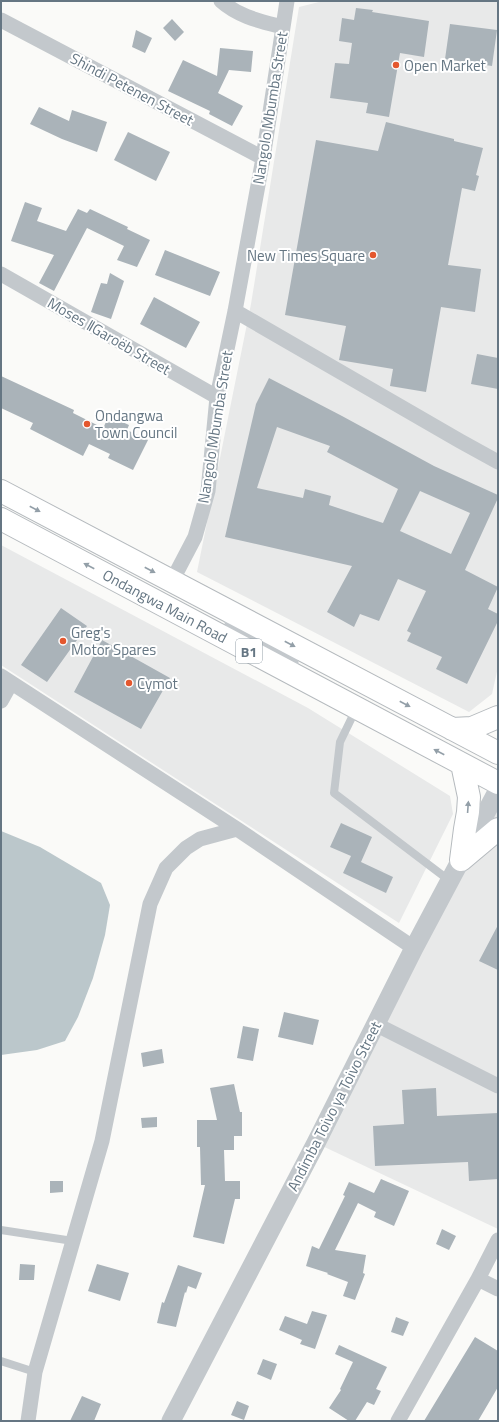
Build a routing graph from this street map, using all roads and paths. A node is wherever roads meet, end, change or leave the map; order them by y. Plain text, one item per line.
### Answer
1 (221, 1) edge
2 (287, 1) edge
3 (1, 20) edge
4 (283, 27) junction
5 (263, 158) junction
6 (1, 274) edge
7 (235, 310) junction
8 (217, 397) junction
9 (498, 462) edge
10 (1, 491) edge
11 (1, 520) edge
12 (172, 582) junction
13 (6, 679) edge
14 (1, 701) edge
15 (356, 708) junction
16 (498, 717) edge
17 (452, 729) junction
18 (498, 753) edge
19 (462, 764) junction
20 (498, 783) edge
21 (498, 790) edge
22 (237, 829) junction
23 (498, 829) edge
24 (461, 860) junction
25 (450, 882) junction
26 (414, 948) junction
27 (375, 1024) junction
28 (498, 1086) edge
29 (1, 1230) edge
30 (498, 1240) edge
31 (73, 1241) junction
32 (478, 1279) junction
33 (498, 1289) edge
34 (1, 1361) edge
35 (35, 1372) junction
36 (28, 1421) edge
37 (171, 1421) edge
38 (398, 1421) edge

1 - 4 street
2 - 4 street, Nangolo Mbumba Street
3 - 5 street, Shindi Petenen Street
4 - 5 street, Nangolo Mbumba Street
5 - 7 street, Nangolo Mbumba Street
6 - 8 street, Moses ǁGaroëb Street
7 - 8 street, Nangolo Mbumba Street
7 - 9 street
8 - 12 street, Nangolo Mbumba Street
10 -> 12 main road, Ondangwa Main Road / B1
15 -> 11 main road, Ondangwa Main Road / B1
12 - 15 street
12 -> 17 main road, Ondangwa Main Road / B1
13 - 14 street
13 - 22 street
19 -> 15 main road, Ondangwa Main Road / B1
15 - 25 lane
16 - 17 main road
17 - 18 main road, Ondangwa Main Road / B1
19 - 20 main road, Ondangwa Main Road / B1
24 -> 19 main road
21 - 24 street, Andimba Toivo ya Toivo Street
22 - 26 street
22 - 31 street
23 - 24 main road
24 - 25 street, Andimba Toivo ya Toivo Street
25 - 26 street, Andimba Toivo ya Toivo Street
26 - 27 street, Andimba Toivo ya Toivo Street
27 - 28 street
27 - 37 street, Andimba Toivo ya Toivo Street
29 - 31 lane
30 - 32 street
31 - 35 street
32 - 33 street
32 - 38 street
34 - 35 lane
35 - 36 street

